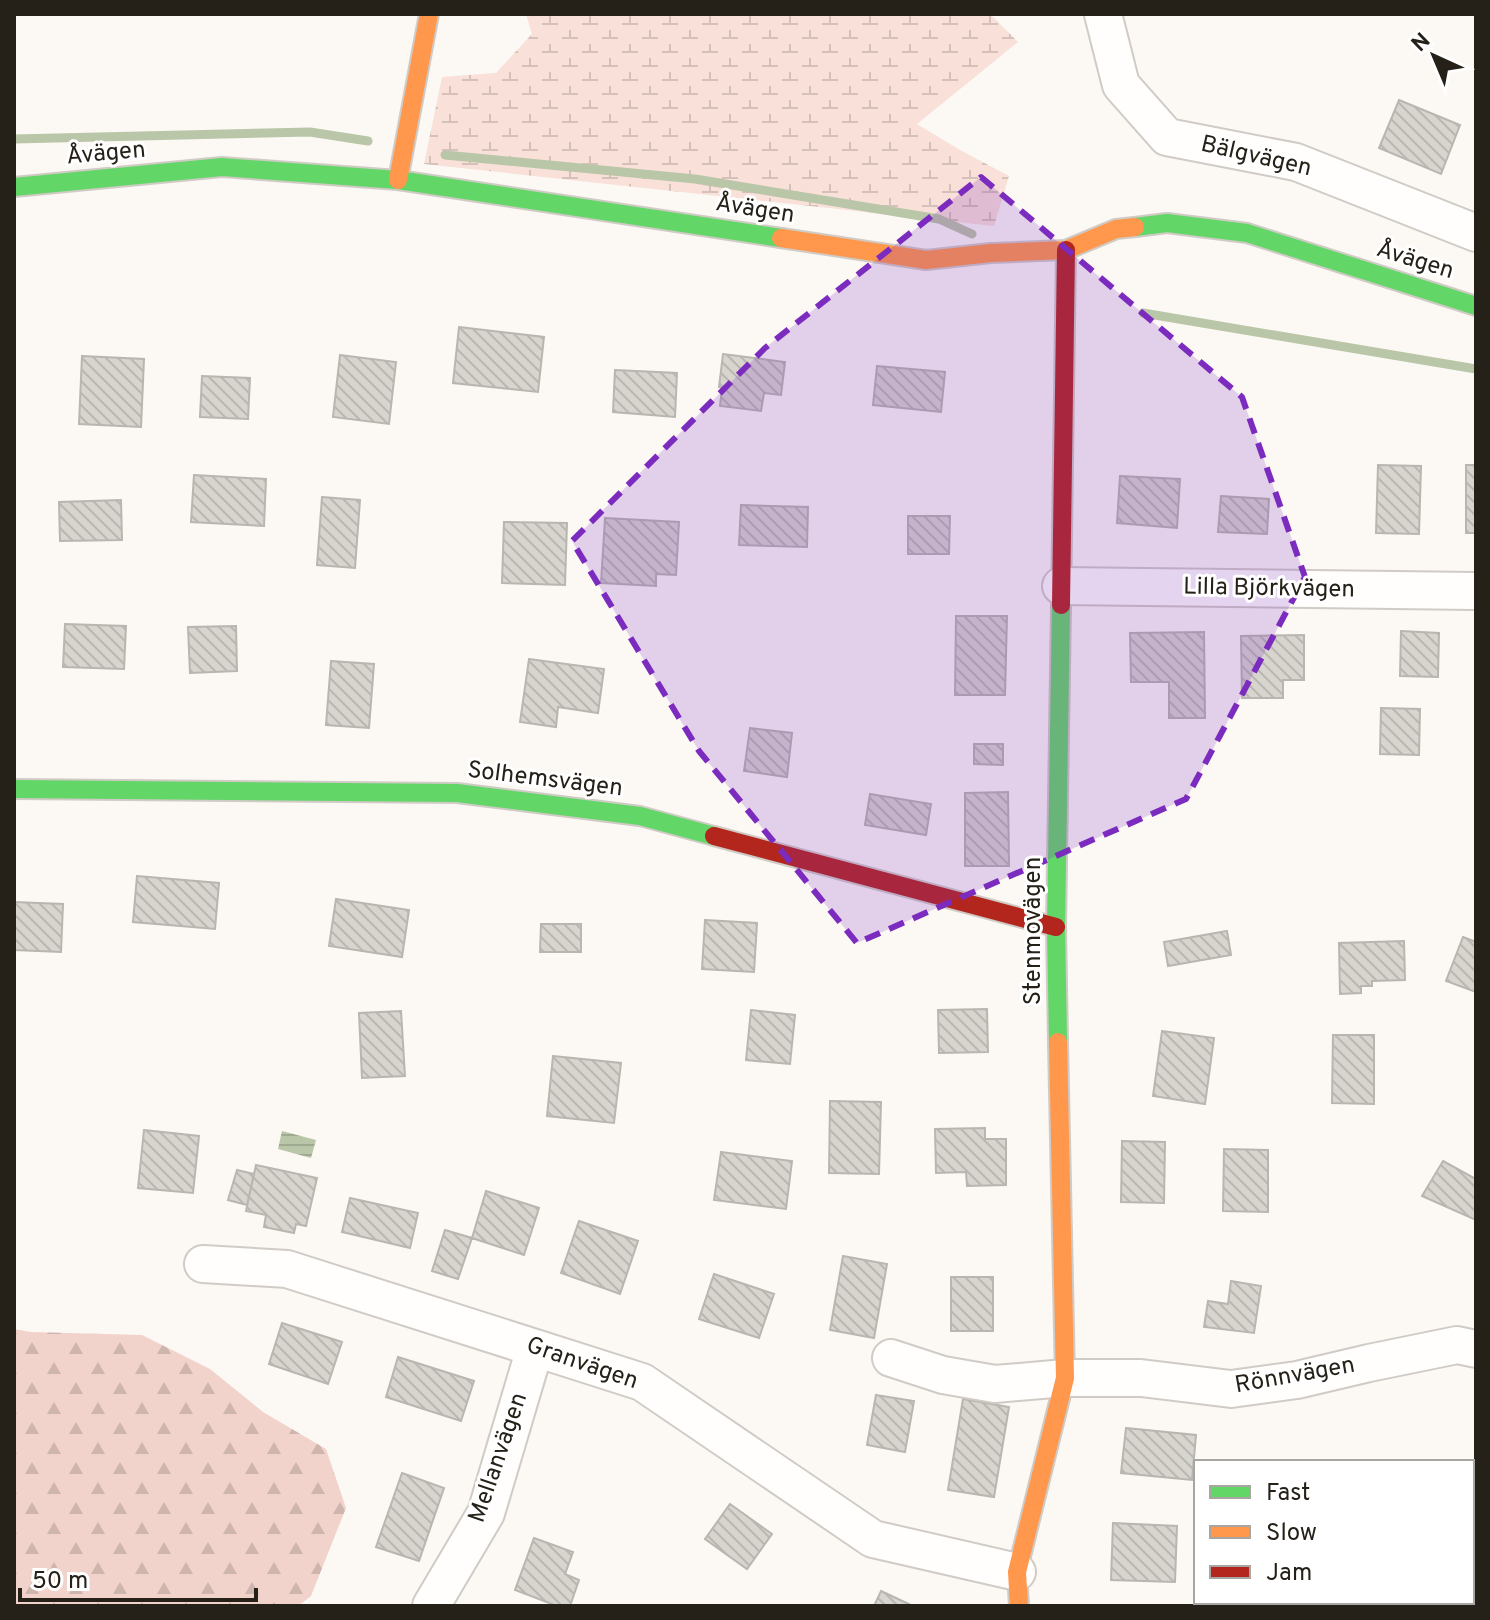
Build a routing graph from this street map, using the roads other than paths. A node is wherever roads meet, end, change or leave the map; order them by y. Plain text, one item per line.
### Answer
1 (429, 14) edge
2 (1103, 14) edge
3 (398, 180) junction
4 (14, 187) edge
5 (1476, 233) edge
6 (1066, 250) junction
7 (1476, 306) edge
8 (1061, 586) junction
9 (1476, 591) edge
10 (14, 789) edge
11 (1056, 927) junction
12 (203, 1264) dead end
13 (535, 1348) junction
14 (1476, 1349) edge
15 (891, 1358) dead end
16 (1065, 1378) junction
17 (1018, 1589) edge
18 (431, 1606) edge

1 - 3 street
2 - 5 street, Bälgvägen
3 - 4 street, Åvägen
3 - 6 street, Åvägen
6 - 7 street, Åvägen
6 - 8 street, Stenmovägen
8 - 9 street, Lilla Björkvägen
8 - 11 street, Stenmovägen
10 - 11 street, Solhemsvägen
11 - 16 street, Stenmovägen
12 - 13 street, Granvägen
13 - 17 street, Granvägen
13 - 18 street, Mellanvägen
14 - 16 street, Rönnvägen
15 - 16 street, Rönnvägen
16 - 17 street, Stenmovägen

